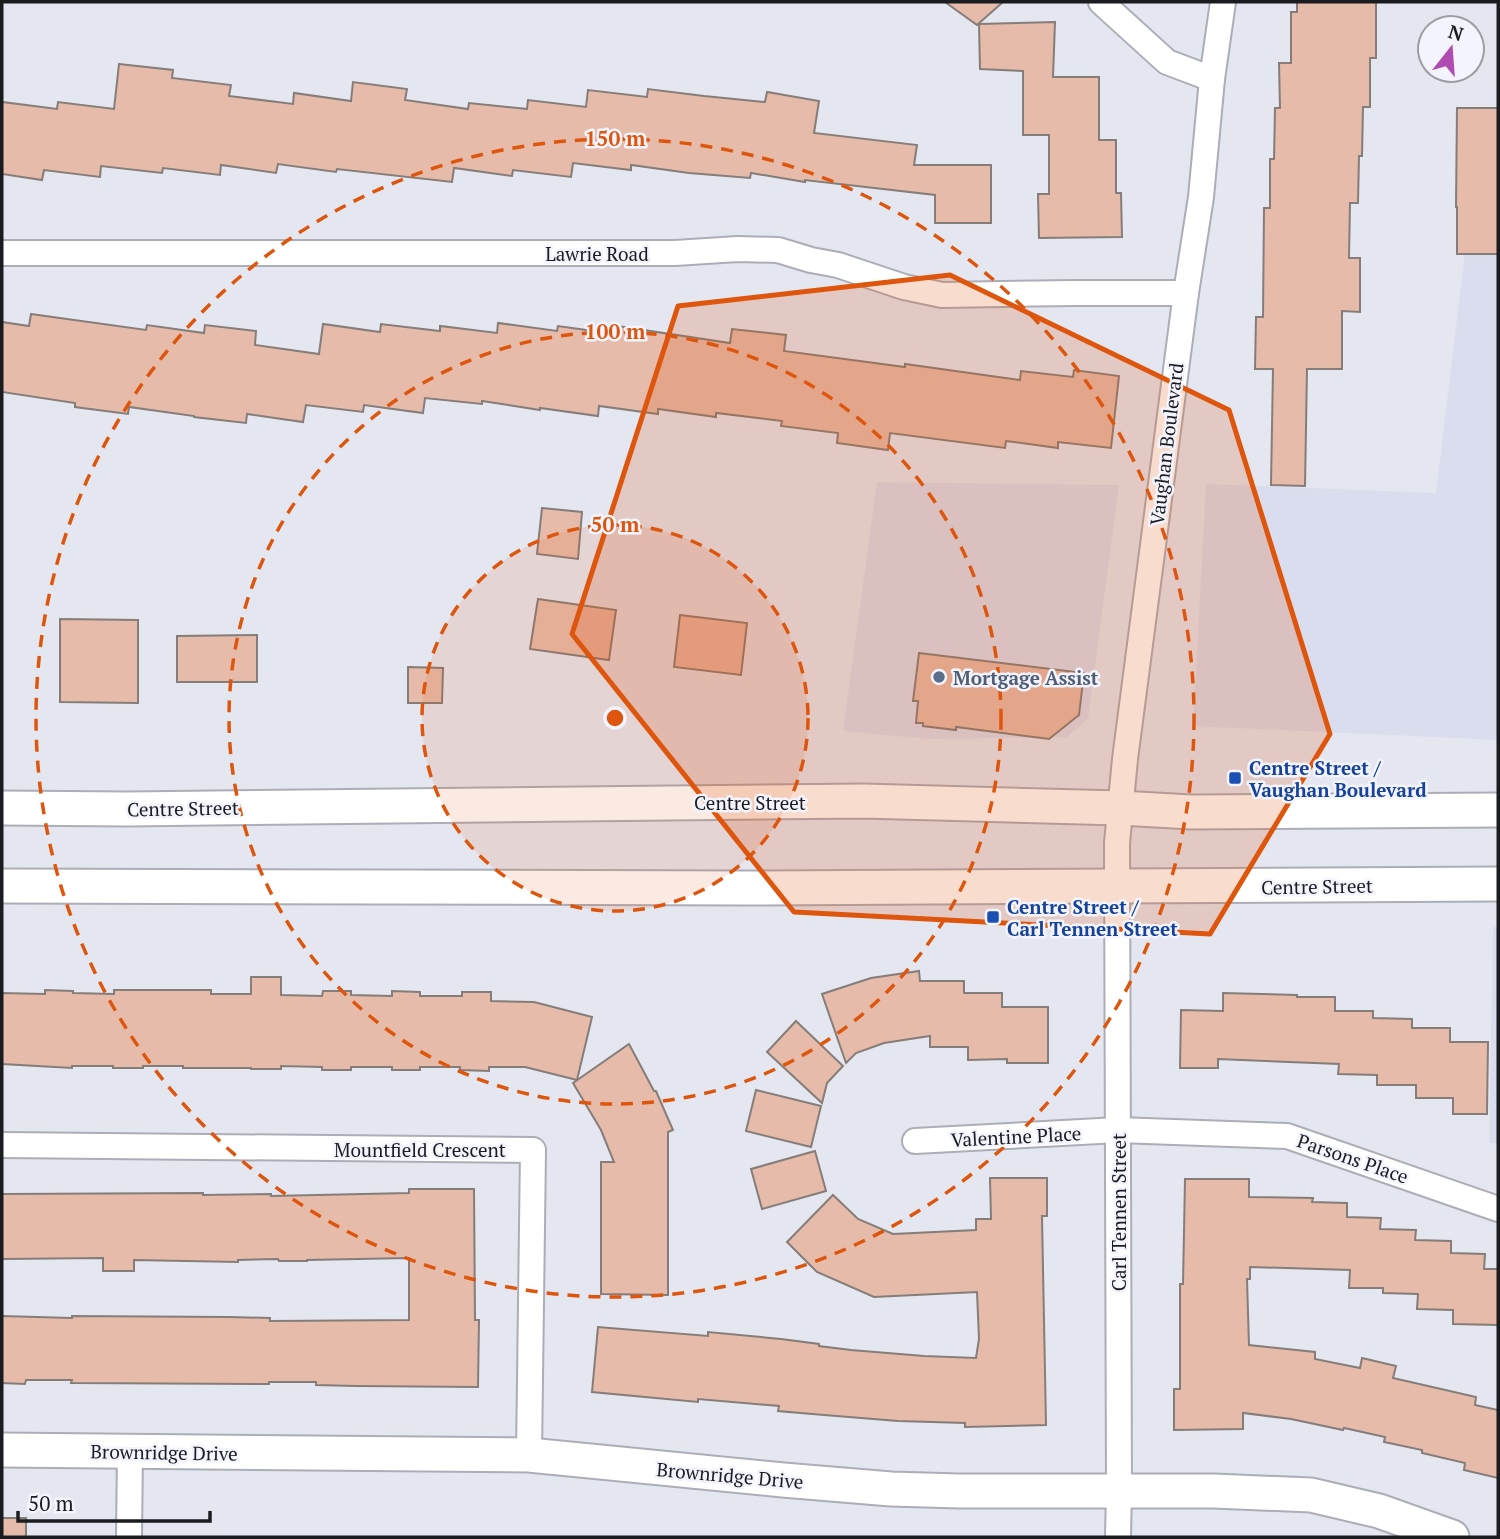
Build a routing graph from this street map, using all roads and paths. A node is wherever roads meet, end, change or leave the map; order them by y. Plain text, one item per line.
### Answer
1 (1101, 2) edge
2 (1223, 2) edge
3 (1212, 79) junction
4 (2, 253) edge
5 (1186, 293) junction
6 (2, 808) edge
7 (1120, 808) junction
8 (1498, 810) edge
9 (1498, 884) edge
10 (2, 886) edge
11 (1117, 887) junction
12 (1118, 1130) junction
13 (915, 1141) dead end
14 (2, 1145) edge
15 (1498, 1209) edge
16 (2, 1450) edge
17 (130, 1452) junction
18 (529, 1455) junction
19 (1119, 1492) junction
20 (129, 1537) edge
21 (1118, 1537) edge
22 (1452, 1537) edge

1 - 3 street
2 - 3 street, Vaughan Boulevard
3 - 5 street, Vaughan Boulevard
4 - 5 street, Lawrie Road
5 - 7 street, Vaughan Boulevard
6 - 7 main road, Centre Street
7 - 8 main road, Centre Street
7 - 11 street, Vaughan Boulevard
9 - 11 main road, Centre Street
10 - 11 main road, Centre Street
11 - 12 street, Carl Tennen Street
12 - 13 street, Valentine Place
12 - 15 street, Parsons Place
12 - 19 street, Carl Tennen Street
14 - 18 street, Mountfield Crescent
16 - 17 main road, Brownridge Drive
17 - 18 main road, Brownridge Drive
17 - 20 street
18 - 19 main road, Brownridge Drive
19 - 21 street, Carl Tennen Street
19 - 22 main road, Brownridge Drive

